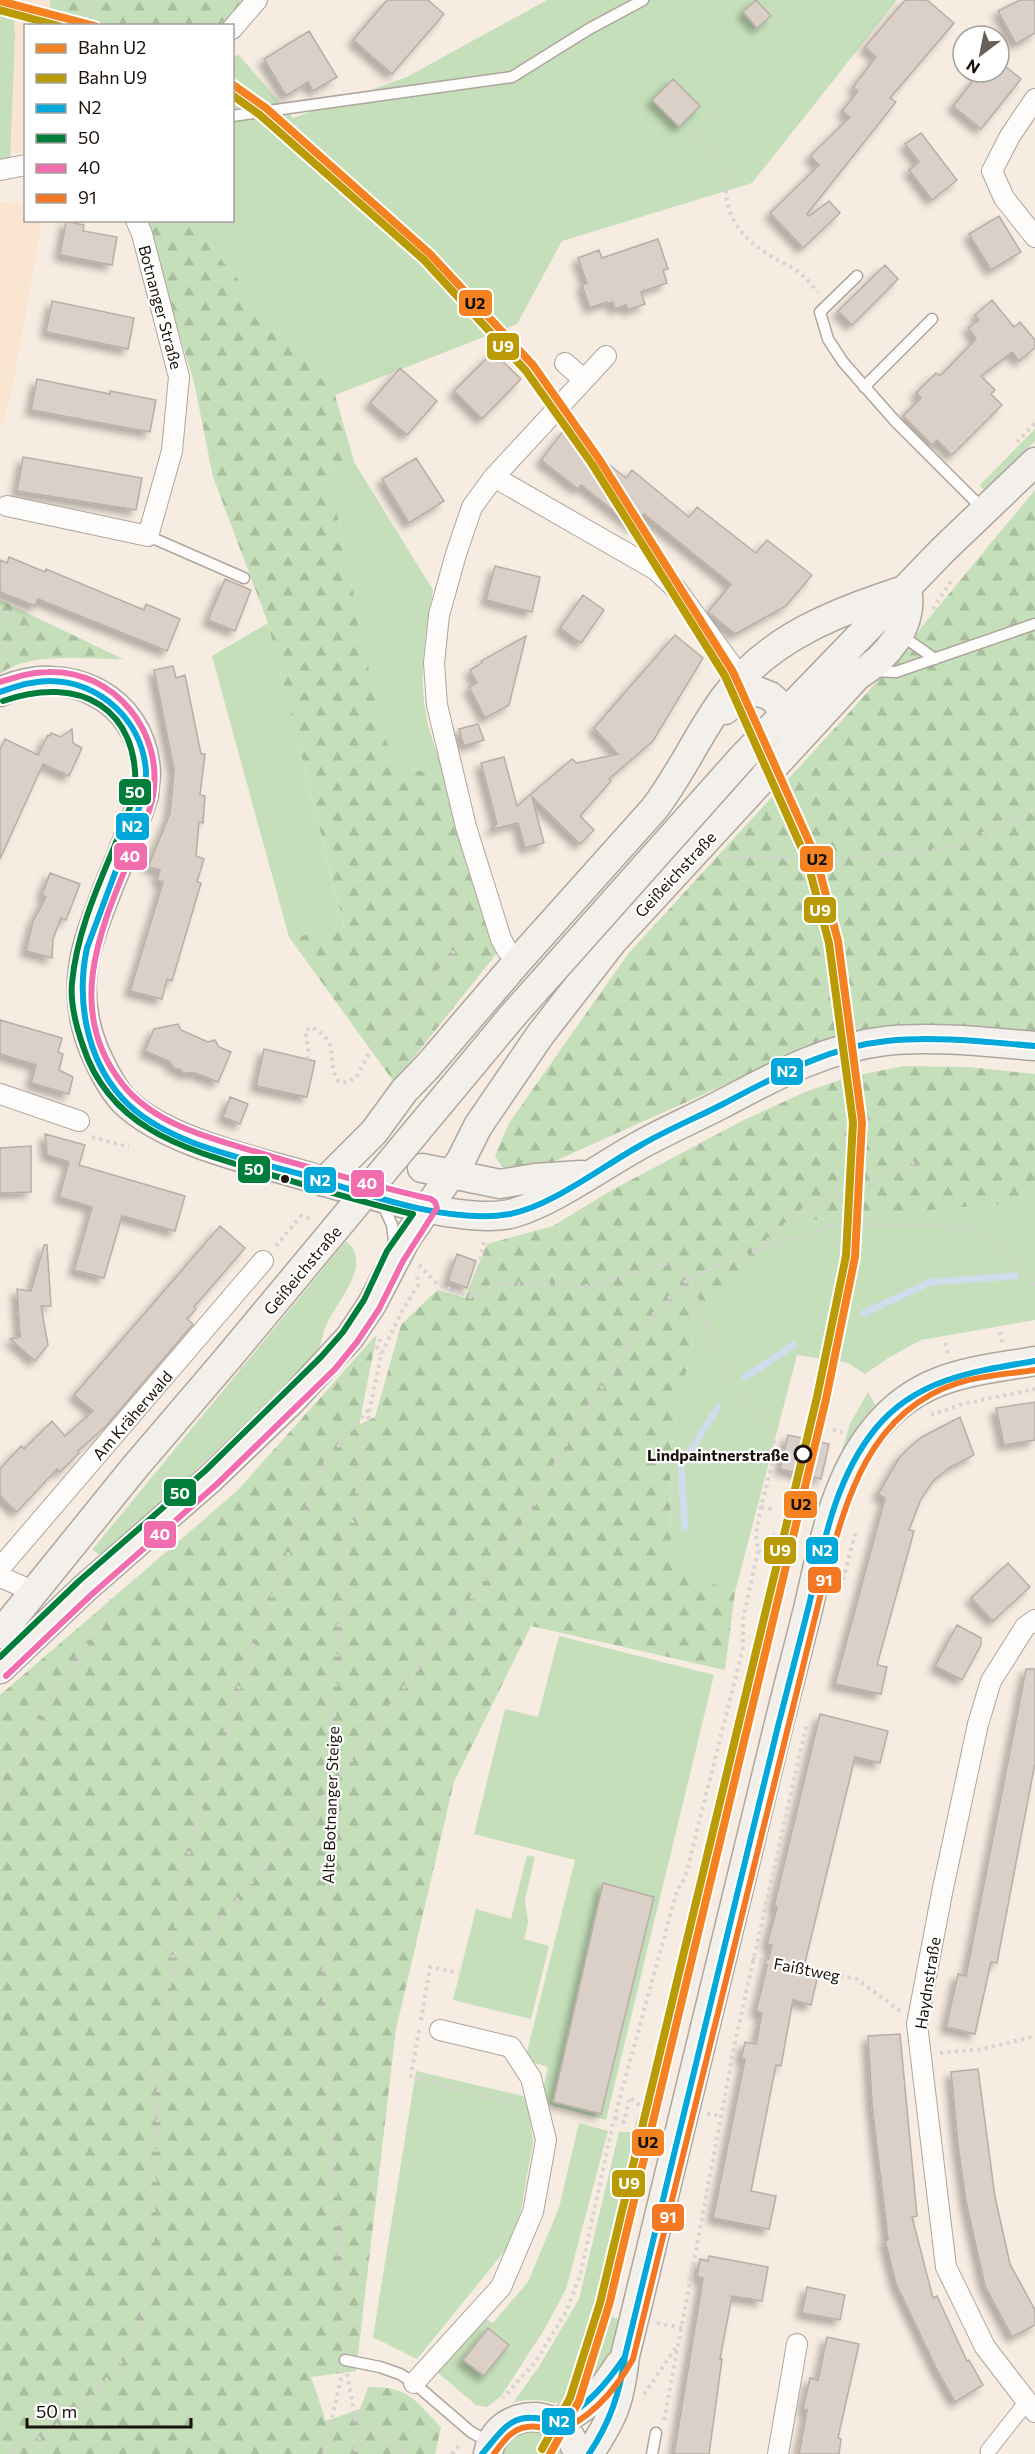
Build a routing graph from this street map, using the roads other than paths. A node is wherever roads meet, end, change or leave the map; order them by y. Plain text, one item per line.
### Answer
1 (256, 0) edge
2 (643, 0) edge
3 (234, 27) edge
4 (1035, 99) edge
5 (234, 116) edge
6 (24, 165) edge
7 (0, 170) edge
8 (137, 222) edge
9 (1035, 237) edge
10 (857, 276) dead end
11 (933, 319) dead end
12 (606, 356) dead end
13 (565, 363) dead end
14 (583, 379) junction
15 (864, 387) junction
16 (1035, 462) edge
17 (494, 477) junction
18 (7, 506) dead end
19 (984, 510) junction
20 (148, 536) junction
21 (244, 578) dead end
22 (907, 590) junction
23 (1035, 624) edge
24 (905, 638) junction
25 (935, 659) junction
26 (867, 670) junction
27 (741, 678) junction
28 (0, 692) edge
29 (787, 711) junction
30 (709, 724) junction
31 (518, 961) junction
32 (1035, 1046) edge
33 (428, 1066) junction
34 (0, 1094) edge
35 (79, 1121) dead end
36 (374, 1132) junction
37 (422, 1168) junction
38 (451, 1175) junction
39 (589, 1175) junction
40 (324, 1182) junction
41 (404, 1202) junction
42 (406, 1259) junction
43 (263, 1261) road end
44 (1035, 1361) edge
45 (0, 1568) edge
46 (0, 1577) edge
47 (33, 1591) junction
48 (98, 1592) junction
49 (1035, 1620) edge
50 (0, 1634) edge
51 (0, 1669) edge
52 (440, 2030) dead end
53 (797, 2344) dead end
54 (625, 2356) junction
55 (345, 2360) road end
56 (414, 2383) junction
57 (1030, 2407) edge
58 (556, 2423) junction
59 (656, 2433) road end
60 (487, 2450) edge
61 (988, 2451) dead end
62 (578, 2454) edge
63 (589, 2454) edge
64 (652, 2454) edge
65 (778, 2454) edge

1 - 3 street
2 - 5 lane
4 - 9 street
6 - 7 street
8 - 20 street, Botnanger Straße
10 - 15 lane
11 - 15 lane
12 - 14 street
13 - 14 street
14 - 17 street
15 - 19 lane
16 - 19 main road, Geißeichstraße
17 - 27 street
17 - 31 street
18 - 20 street
19 - 22 main road, Geißeichstraße
20 - 21 lane
22 - 24 main road, Geißeichstraße
22 - 27 main road, Geißeichstraße
22 - 29 main road, Geißeichstraße
23 - 25 lane
24 - 25 lane
24 - 26 main road, Geißeichstraße
25 - 26 lane
26 - 38 main road, Geißeichstraße
27 - 30 main road, Geißeichstraße
28 - 40 main road
29 - 30 main road
29 - 47 main road, Geißeichstraße, bridge
30 - 31 main road, Geißeichstraße
31 - 33 main road, Geißeichstraße
32 - 39 main road
33 - 36 main road, Geißeichstraße
33 - 37 main road, Geißeichstraße
34 - 35 street
36 - 40 main road, Geißeichstraße
36 - 41 main road
37 - 38 main road
37 - 41 main road, Geißeichstraße
38 - 39 main road
38 - 41 main road, Geißeichstraße
39 - 41 main road
40 - 41 main road
41 - 42 main road, Geißeichstraße
41 - 42 lane
42 - 48 main road
43 - 45 street, Am Kräherwald
44 - 54 main road
46 - 47 street
47 - 48 main road
47 - 50 main road
48 - 51 main road
49 - 57 street, Haydnstraße
52 - 56 street
53 - 65 street
54 - 58 main road
54 - 63 main road
55 - 56 lane
56 - 60 lane
57 - 61 street
58 - 60 main road
58 - 62 main road
59 - 64 lane

